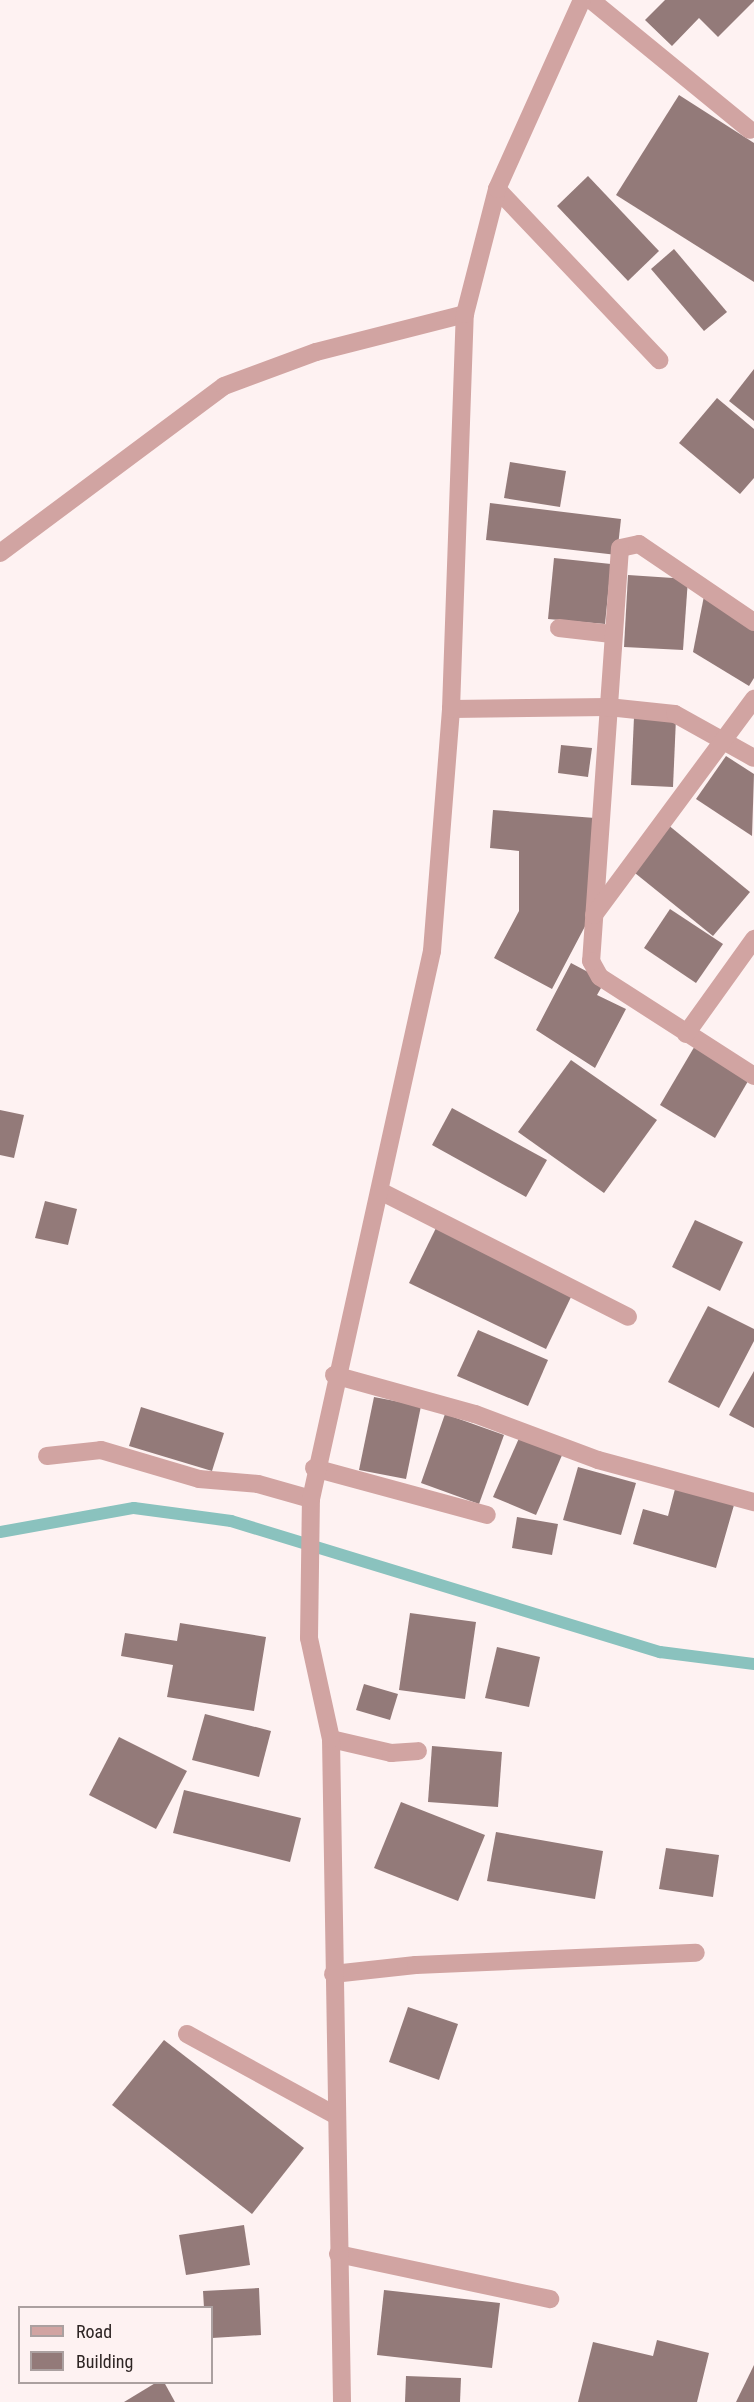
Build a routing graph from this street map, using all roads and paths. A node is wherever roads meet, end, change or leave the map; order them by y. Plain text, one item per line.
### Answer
1 (582, 0) edge
2 (591, 0) edge
3 (750, 130) dead end
4 (497, 189) junction
5 (465, 314) junction
6 (659, 360) dead end
7 (0, 553) edge
8 (754, 622) edge
9 (559, 628) dead end
10 (612, 634) junction
11 (754, 699) edge
12 (608, 707) junction
13 (451, 709) junction
14 (726, 738) junction
15 (754, 758) edge
16 (594, 915) junction
17 (754, 939) edge
18 (686, 1034) junction
19 (754, 1076) edge
20 (380, 1191) junction
21 (628, 1317) dead end
22 (334, 1375) junction
23 (47, 1456) dead end
24 (314, 1468) junction
25 (311, 1499) junction
26 (754, 1502) edge
27 (487, 1515) dead end
28 (331, 1739) junction
29 (418, 1750) dead end
30 (696, 1953) dead end
31 (333, 1974) junction
32 (187, 2034) dead end
33 (335, 2115) junction
34 (338, 2254) junction
35 (550, 2299) dead end
36 (342, 2402) edge

1 - 4 street
2 - 3 street
4 - 5 street
4 - 6 street
5 - 7 street
5 - 13 street
8 - 10 street
9 - 10 street
10 - 12 street
11 - 14 street
12 - 13 street
12 - 14 street
12 - 16 street
13 - 20 street
14 - 15 street
14 - 16 street
16 - 18 street
17 - 18 street
18 - 19 street
20 - 21 street
20 - 22 street
22 - 24 street
22 - 26 street
23 - 25 street
24 - 25 street
24 - 27 street
25 - 28 street
28 - 29 street
28 - 31 street
30 - 31 street
31 - 33 street
32 - 33 street
33 - 34 street
34 - 35 street
34 - 36 street

